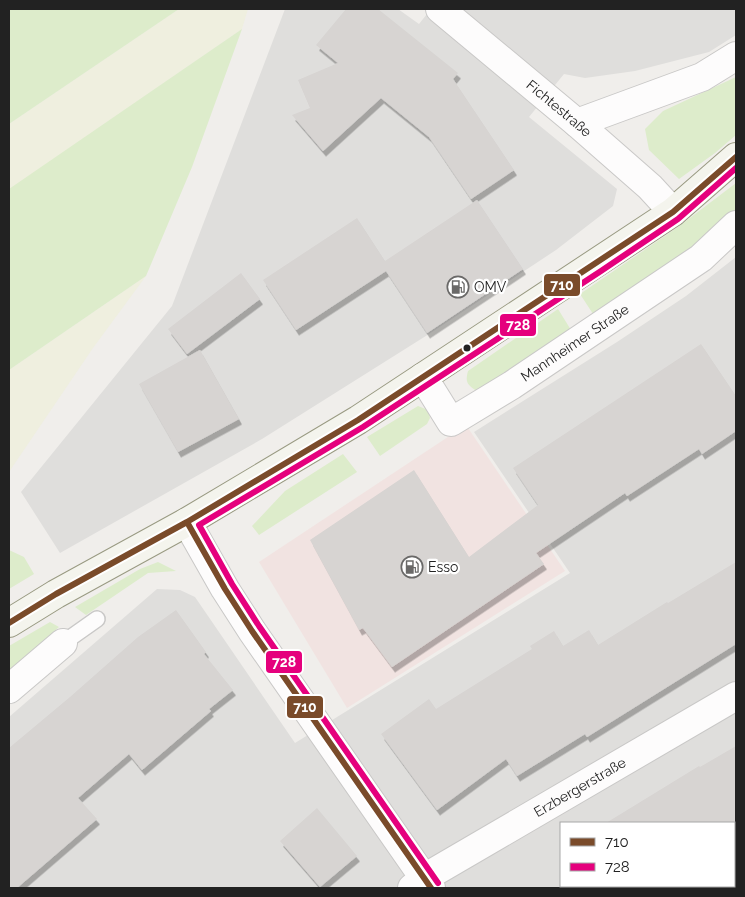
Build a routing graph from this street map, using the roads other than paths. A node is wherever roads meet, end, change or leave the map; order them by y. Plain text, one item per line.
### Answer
1 (440, 9) edge
2 (736, 56) edge
3 (577, 123) junction
4 (736, 157) edge
5 (673, 212) junction
6 (736, 225) edge
7 (423, 377) junction
8 (187, 522) junction
9 (97, 618) dead end
10 (9, 623) edge
11 (63, 643) joint
12 (9, 689) edge
13 (736, 696) edge
14 (423, 885) edge

1 - 3 street, Fichtestraße
2 - 3 street
3 - 5 street, Fichtestraße
4 - 5 main road
5 - 7 main road
6 - 7 street, Mannheimer Straße
7 - 8 main road
8 - 10 main road
8 - 14 street
9 - 11 lane
11 - 12 street
13 - 14 street, Erzbergerstraße

